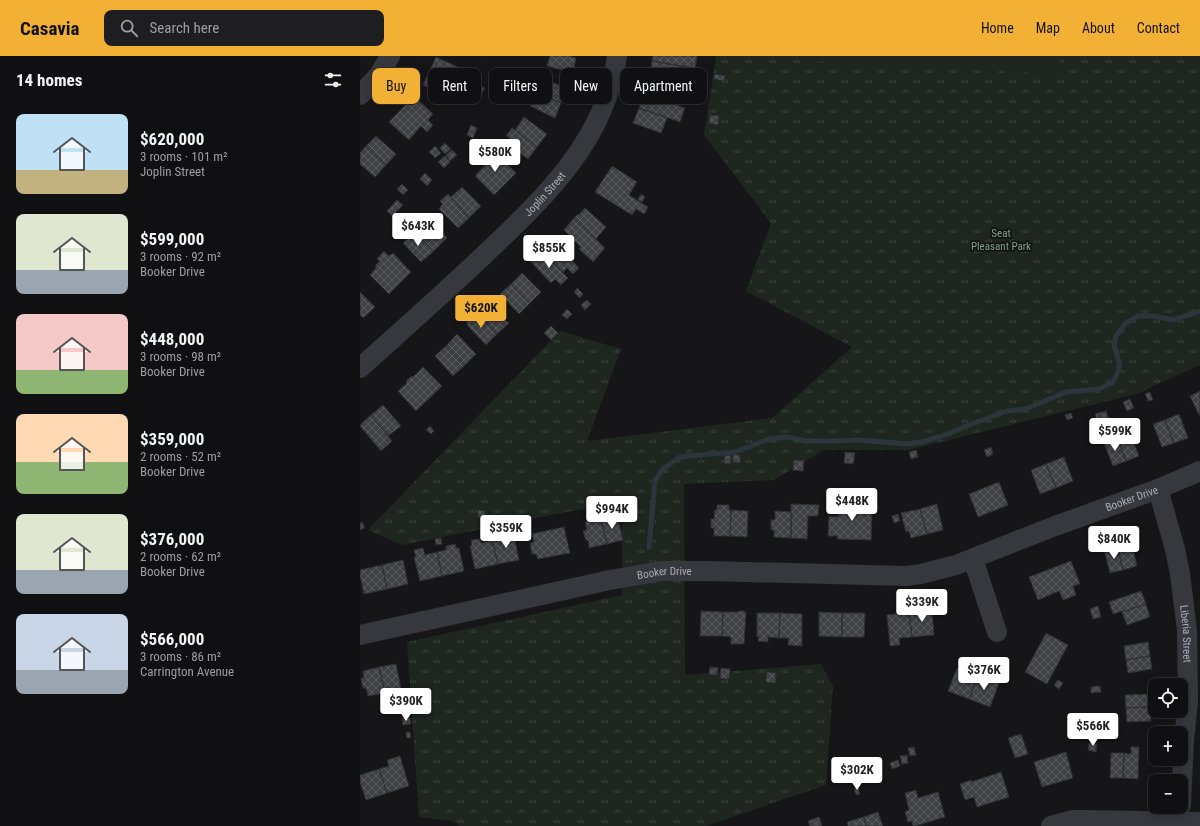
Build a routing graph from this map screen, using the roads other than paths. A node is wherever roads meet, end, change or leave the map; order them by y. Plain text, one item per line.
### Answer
1 (390, 56) edge
2 (617, 56) edge
3 (360, 95) edge
4 (360, 368) edge
5 (1200, 471) edge
6 (1158, 489) junction
7 (972, 559) junction
8 (997, 632) dead end
9 (360, 635) edge
10 (1183, 774) edge
11 (1148, 814) edge
12 (1186, 814) edge
13 (1200, 822) edge
14 (1051, 826) edge

1 - 3 street
2 - 4 street, Joplin Street
5 - 6 street, Booker Drive
6 - 7 street, Booker Drive
6 - 10 street, Liberia Street
7 - 8 street
7 - 9 street, Booker Drive
11 - 14 street
12 - 13 street

